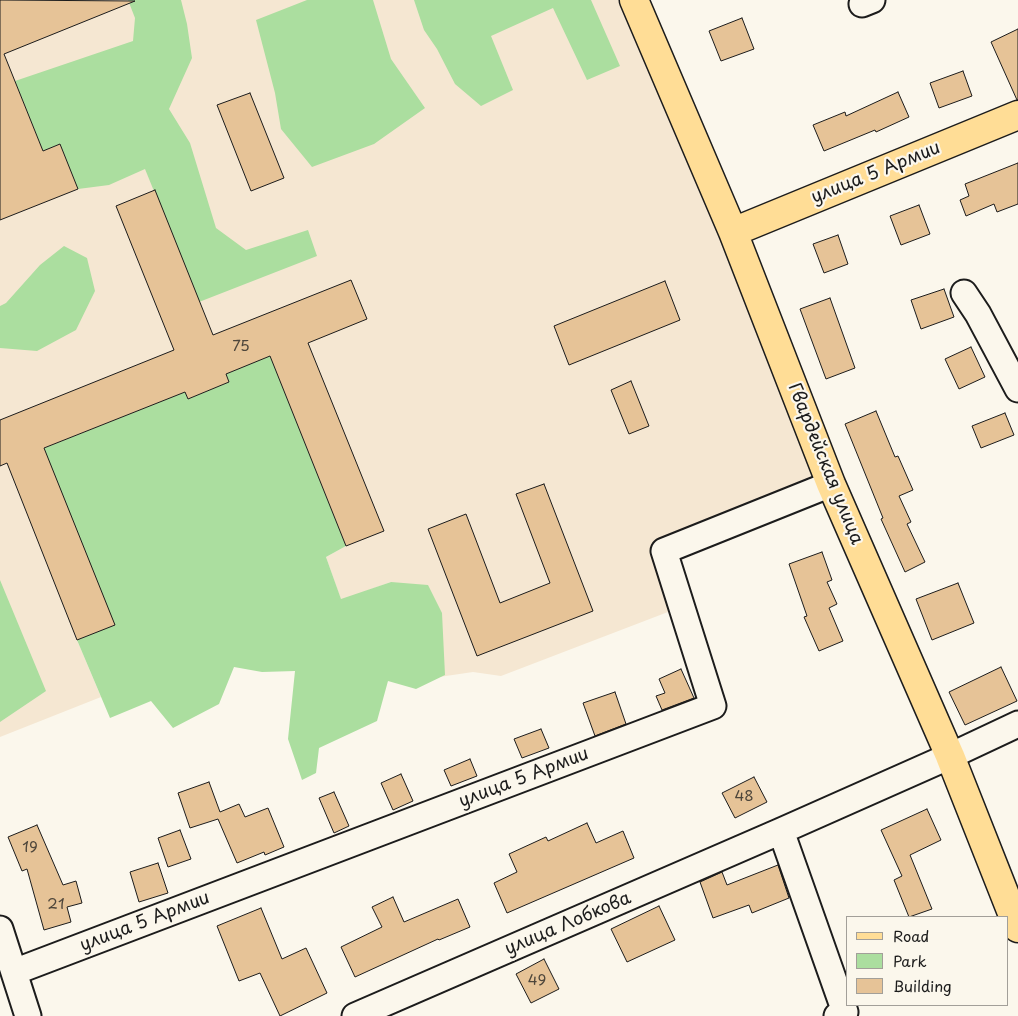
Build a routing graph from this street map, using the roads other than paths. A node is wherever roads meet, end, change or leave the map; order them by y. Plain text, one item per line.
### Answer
1 (634, 0) edge
2 (1018, 115) edge
3 (733, 232) junction
4 (964, 293) dead end
5 (1018, 389) edge
6 (831, 484) junction
7 (1018, 724) edge
8 (950, 756) junction
9 (781, 831) junction
10 (1018, 928) edge
11 (0, 929) edge
12 (14, 972) junction
13 (28, 1016) edge
14 (355, 1016) edge
15 (837, 1016) edge

1 - 3 main road, Гвардейская улица
2 - 3 main road, улица 5 Армии
3 - 6 main road, Гвардейская улица
4 - 5 street
6 - 8 main road, Гвардейская улица
6 - 12 street, улица 5 Армии
7 - 8 street, улица Лобкова
8 - 9 street, улица Лобкова
8 - 10 main road, Гвардейская улица
9 - 14 street, улица Лобкова
9 - 15 street
11 - 12 street
12 - 13 street

